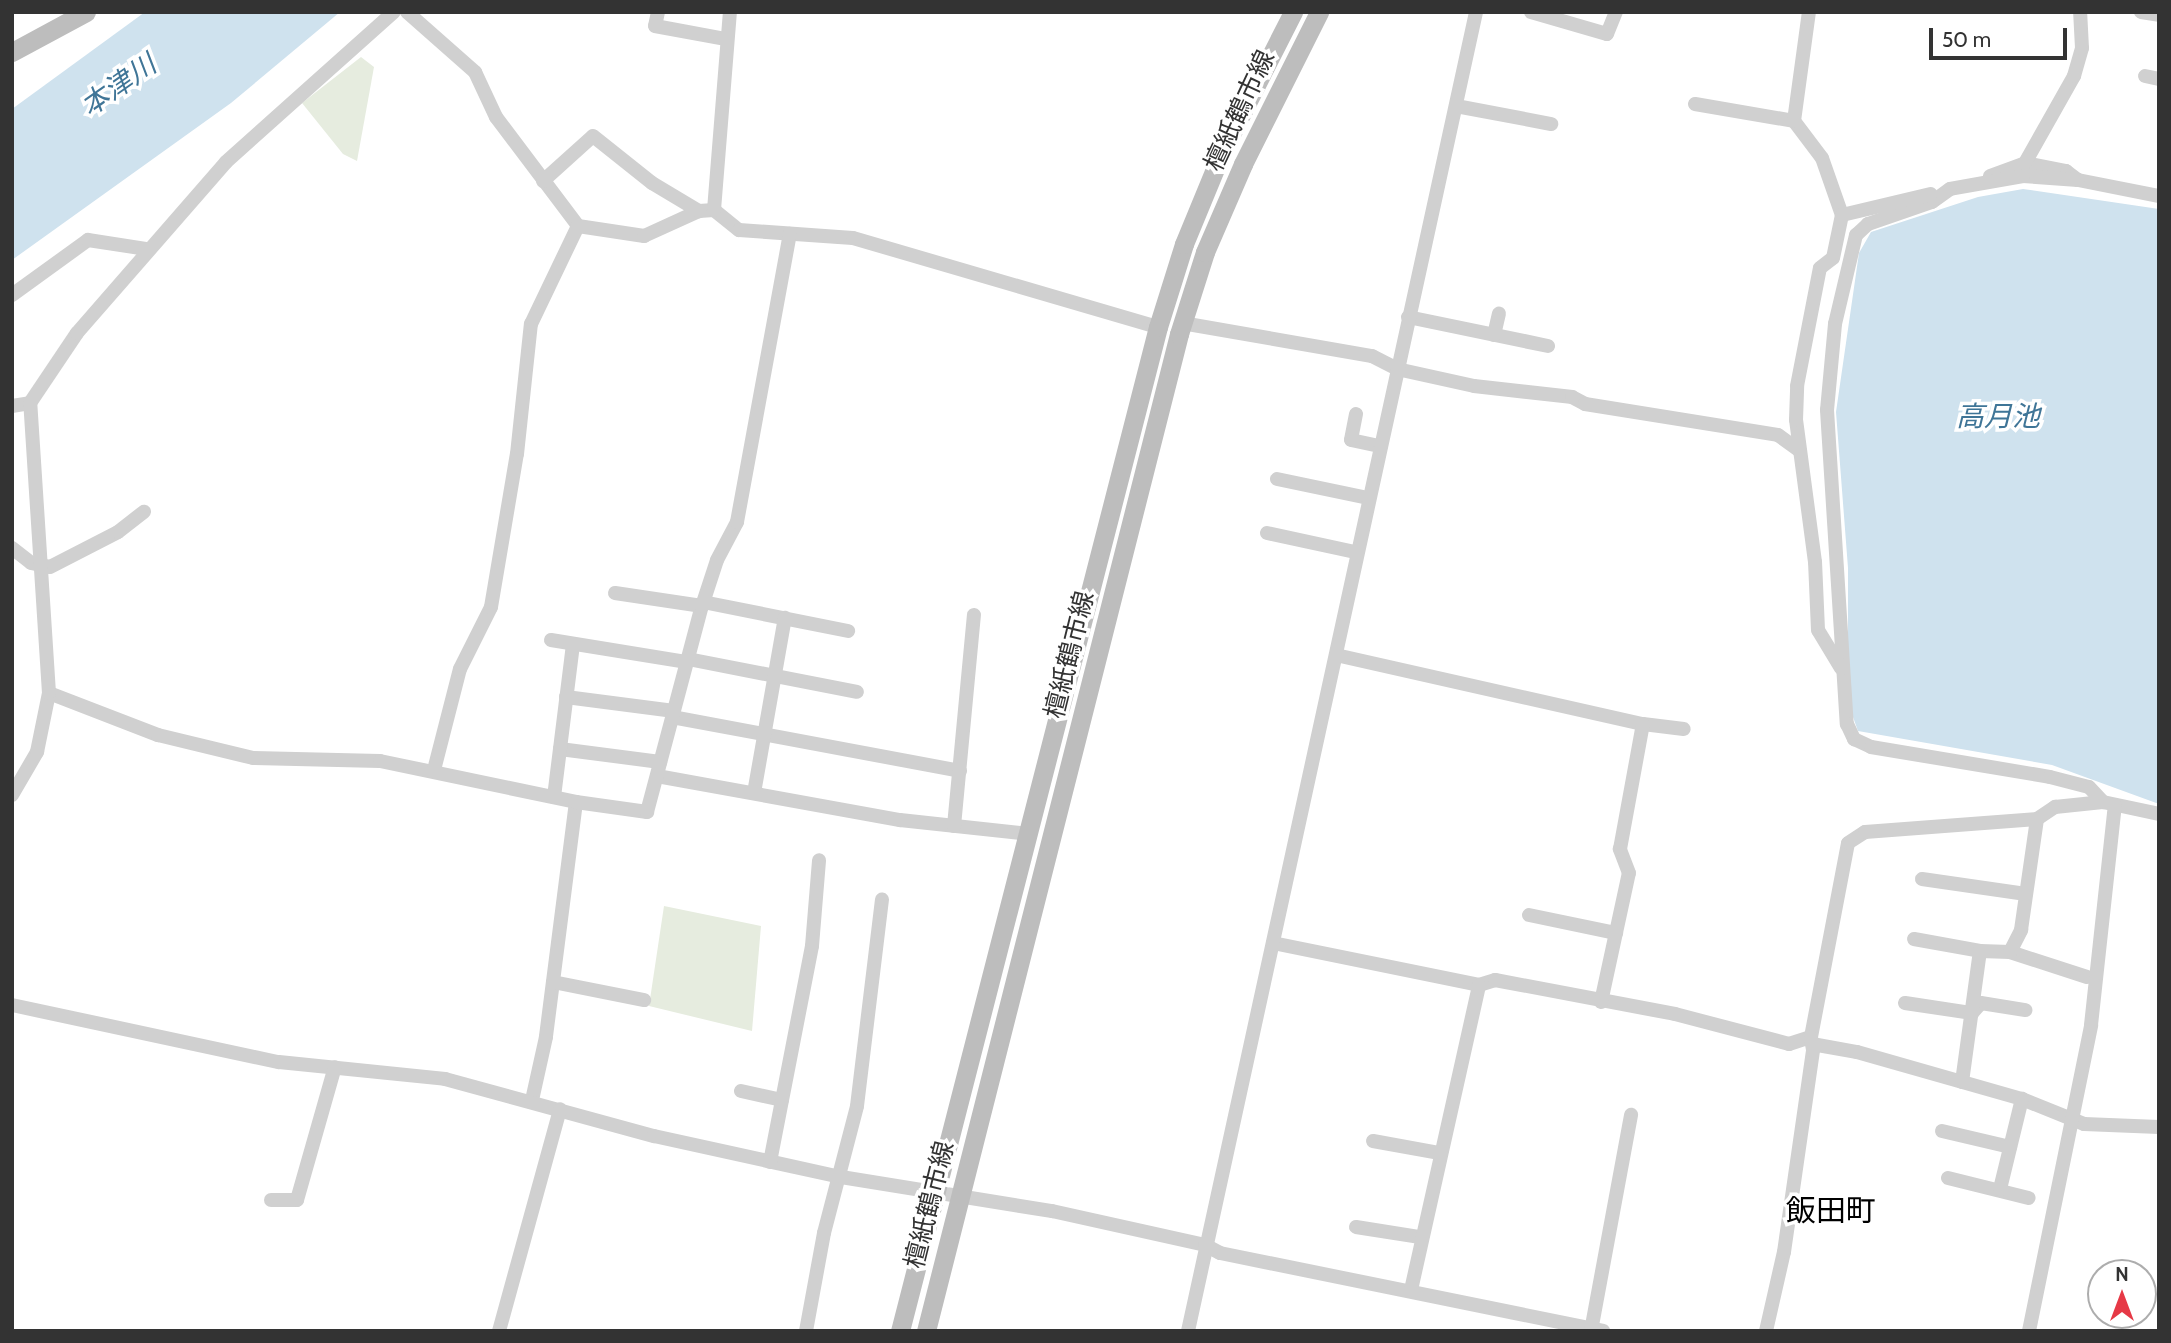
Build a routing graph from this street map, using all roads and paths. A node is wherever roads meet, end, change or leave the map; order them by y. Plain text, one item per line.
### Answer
1 (86, 12) edge
2 (394, 12) edge
3 (407, 12) edge
4 (658, 12) edge
5 (730, 12) edge
6 (1293, 12) edge
7 (1319, 12) edge
8 (1476, 12) edge
9 (1531, 12) edge
10 (1616, 12) edge
11 (1809, 12) edge
12 (2080, 12) edge
13 (2141, 12) edge
14 (2159, 15) edge
15 (64, 20) edge
16 (725, 39) junction
17 (12, 52) edge
18 (1695, 104) dead end
19 (1456, 106) junction
20 (1794, 121) junction
21 (1551, 124) dead end
22 (2025, 163) junction
23 (2078, 180) junction
24 (543, 181) junction
25 (1950, 190) junction
26 (2159, 196) edge
27 (707, 211) junction
28 (1842, 215) junction
29 (578, 226) junction
30 (790, 234) junction
31 (147, 249) junction
32 (12, 295) edge
33 (1499, 314) dead end
34 (1408, 317) junction
35 (1182, 323) junction
36 (1158, 327) junction
37 (1494, 335) junction
38 (1548, 346) dead end
39 (1397, 369) junction
40 (30, 403) junction
41 (12, 406) edge
42 (1356, 414) dead end
43 (1380, 446) junction
44 (1800, 451) junction
45 (1277, 479) dead end
46 (1368, 498) junction
47 (144, 512) dead end
48 (1267, 533) dead end
49 (12, 548) edge
50 (1355, 552) junction
51 (42, 567) junction
52 (615, 593) dead end
53 (702, 603) junction
54 (975, 615) dead end
55 (785, 618) junction
56 (848, 631) dead end
57 (551, 640) dead end
58 (573, 644) junction
59 (1336, 655) junction
60 (687, 660) junction
61 (1844, 672) junction
62 (775, 676) junction
63 (857, 692) dead end
64 (49, 693) junction
65 (566, 697) junction
66 (673, 714) junction
67 (1643, 724) junction
68 (1684, 729) dead end
69 (764, 734) junction
70 (560, 749) junction
71 (658, 769) junction
72 (434, 770) junction
73 (960, 771) junction
74 (754, 793) junction
75 (12, 795) edge
76 (554, 797) junction
77 (576, 802) junction
78 (2109, 803) junction
79 (2159, 814) edge
80 (2037, 818) junction
81 (954, 826) junction
82 (1028, 834) junction
83 (819, 860) dead end
84 (1922, 879) dead end
85 (2026, 894) junction
86 (881, 900) dead end
87 (1529, 915) dead end
88 (1616, 933) junction
89 (1914, 939) dead end
90 (1273, 943) junction
91 (1980, 951) junction
92 (2010, 952) junction
93 (2087, 977) dead end
94 (553, 982) junction
95 (1479, 985) junction
96 (644, 1000) dead end
97 (1601, 1002) junction
98 (1905, 1003) dead end
99 (12, 1005) edge
100 (2025, 1010) dead end
101 (1972, 1013) junction
102 (1812, 1041) junction
103 (335, 1067) junction
104 (1962, 1082) junction
105 (741, 1091) dead end
106 (2022, 1099) junction
107 (532, 1100) junction
108 (782, 1100) junction
109 (560, 1109) junction
110 (1631, 1115) dead end
111 (2072, 1118) junction
112 (2159, 1127) edge
113 (1942, 1130) dead end
114 (1373, 1141) dead end
115 (2010, 1147) junction
116 (1440, 1153) junction
117 (770, 1162) junction
118 (841, 1177) junction
119 (1948, 1178) dead end
120 (2000, 1189) junction
121 (935, 1194) junction
122 (961, 1195) junction
123 (2029, 1198) dead end
124 (271, 1199) dead end
125 (1356, 1227) dead end
126 (1420, 1237) junction
127 (1205, 1245) junction
128 (1411, 1290) junction
129 (1595, 1330) edge
130 (499, 1331) edge
131 (806, 1331) edge
132 (900, 1331) edge
133 (926, 1331) edge
134 (1188, 1331) edge
135 (1766, 1331) edge
136 (2029, 1331) edge

1 - 15 main road
2 - 31 street
3 - 24 street
4 - 16 street
5 - 16 street
6 - 36 main road, 檀紙鶴市線
7 - 35 main road, 檀紙鶴市線
8 - 19 street
9 - 10 street
11 - 20 street
12 - 22 street
13 - 14 street
15 - 17 main road
16 - 27 street
18 - 20 street
19 - 21 street
19 - 34 street
20 - 28 street
22 - 23 street
22 - 25 street
23 - 25 street
23 - 26 street
24 - 27 street
24 - 29 street
25 - 28 street
25 - 61 street
27 - 29 street
27 - 30 street
28 - 44 street
29 - 72 street
30 - 36 street
30 - 53 street
31 - 32 street
31 - 40 street
33 - 37 street
34 - 37 street
34 - 39 street
35 - 39 street
35 - 122 main road, 檀紙鶴市線
36 - 82 main road, 檀紙鶴市線
37 - 38 street
39 - 43 street
39 - 44 street
40 - 41 street
40 - 51 street
42 - 43 street
43 - 46 street
44 - 61 street
45 - 46 street
46 - 50 street
47 - 51 street
48 - 50 street
49 - 51 street
50 - 59 street
51 - 64 street
52 - 53 street
53 - 55 street
53 - 60 street
54 - 73 street
55 - 56 street
55 - 62 street
57 - 58 street
58 - 60 street
58 - 65 street
59 - 67 street
59 - 90 street
60 - 62 street
60 - 66 street
61 - 78 street
62 - 63 street
62 - 69 street
64 - 72 street
64 - 75 street
65 - 66 street
65 - 70 street
66 - 69 street
66 - 71 street
67 - 68 street
67 - 88 street
69 - 73 street
69 - 74 street
70 - 71 street
70 - 76 street
71 - 74 street
71 - 77 street
72 - 76 street
73 - 81 street
74 - 81 street
76 - 77 street
77 - 94 street
78 - 79 street
78 - 80 street
78 - 111 street
80 - 85 street
80 - 102 street
81 - 82 street
82 - 121 main road, 檀紙鶴市線
83 - 108 street
84 - 85 street
85 - 92 street
86 - 118 street
87 - 88 street
88 - 97 street
89 - 91 street
90 - 95 street
90 - 127 street
91 - 92 street
91 - 101 street
92 - 93 street
94 - 96 street
94 - 107 street
95 - 97 street
95 - 116 street
97 - 102 street
98 - 101 street
99 - 103 street
100 - 101 street
101 - 104 street
102 - 104 street
102 - 135 street
103 - 107 street
103 - 124 street
104 - 106 street
105 - 108 street
106 - 111 street
106 - 115 street
107 - 109 street
108 - 117 street
109 - 117 street
109 - 130 street
110 - 129 street
111 - 112 street
111 - 136 street
113 - 115 street
114 - 116 street
115 - 120 street
116 - 126 street
117 - 118 street
118 - 121 street
118 - 131 street
119 - 120 street
120 - 123 street
121 - 122 street
121 - 132 main road, 檀紙鶴市線
122 - 127 street
122 - 133 main road, 檀紙鶴市線
125 - 126 street
126 - 128 street
127 - 128 street
127 - 134 street
128 - 129 street

